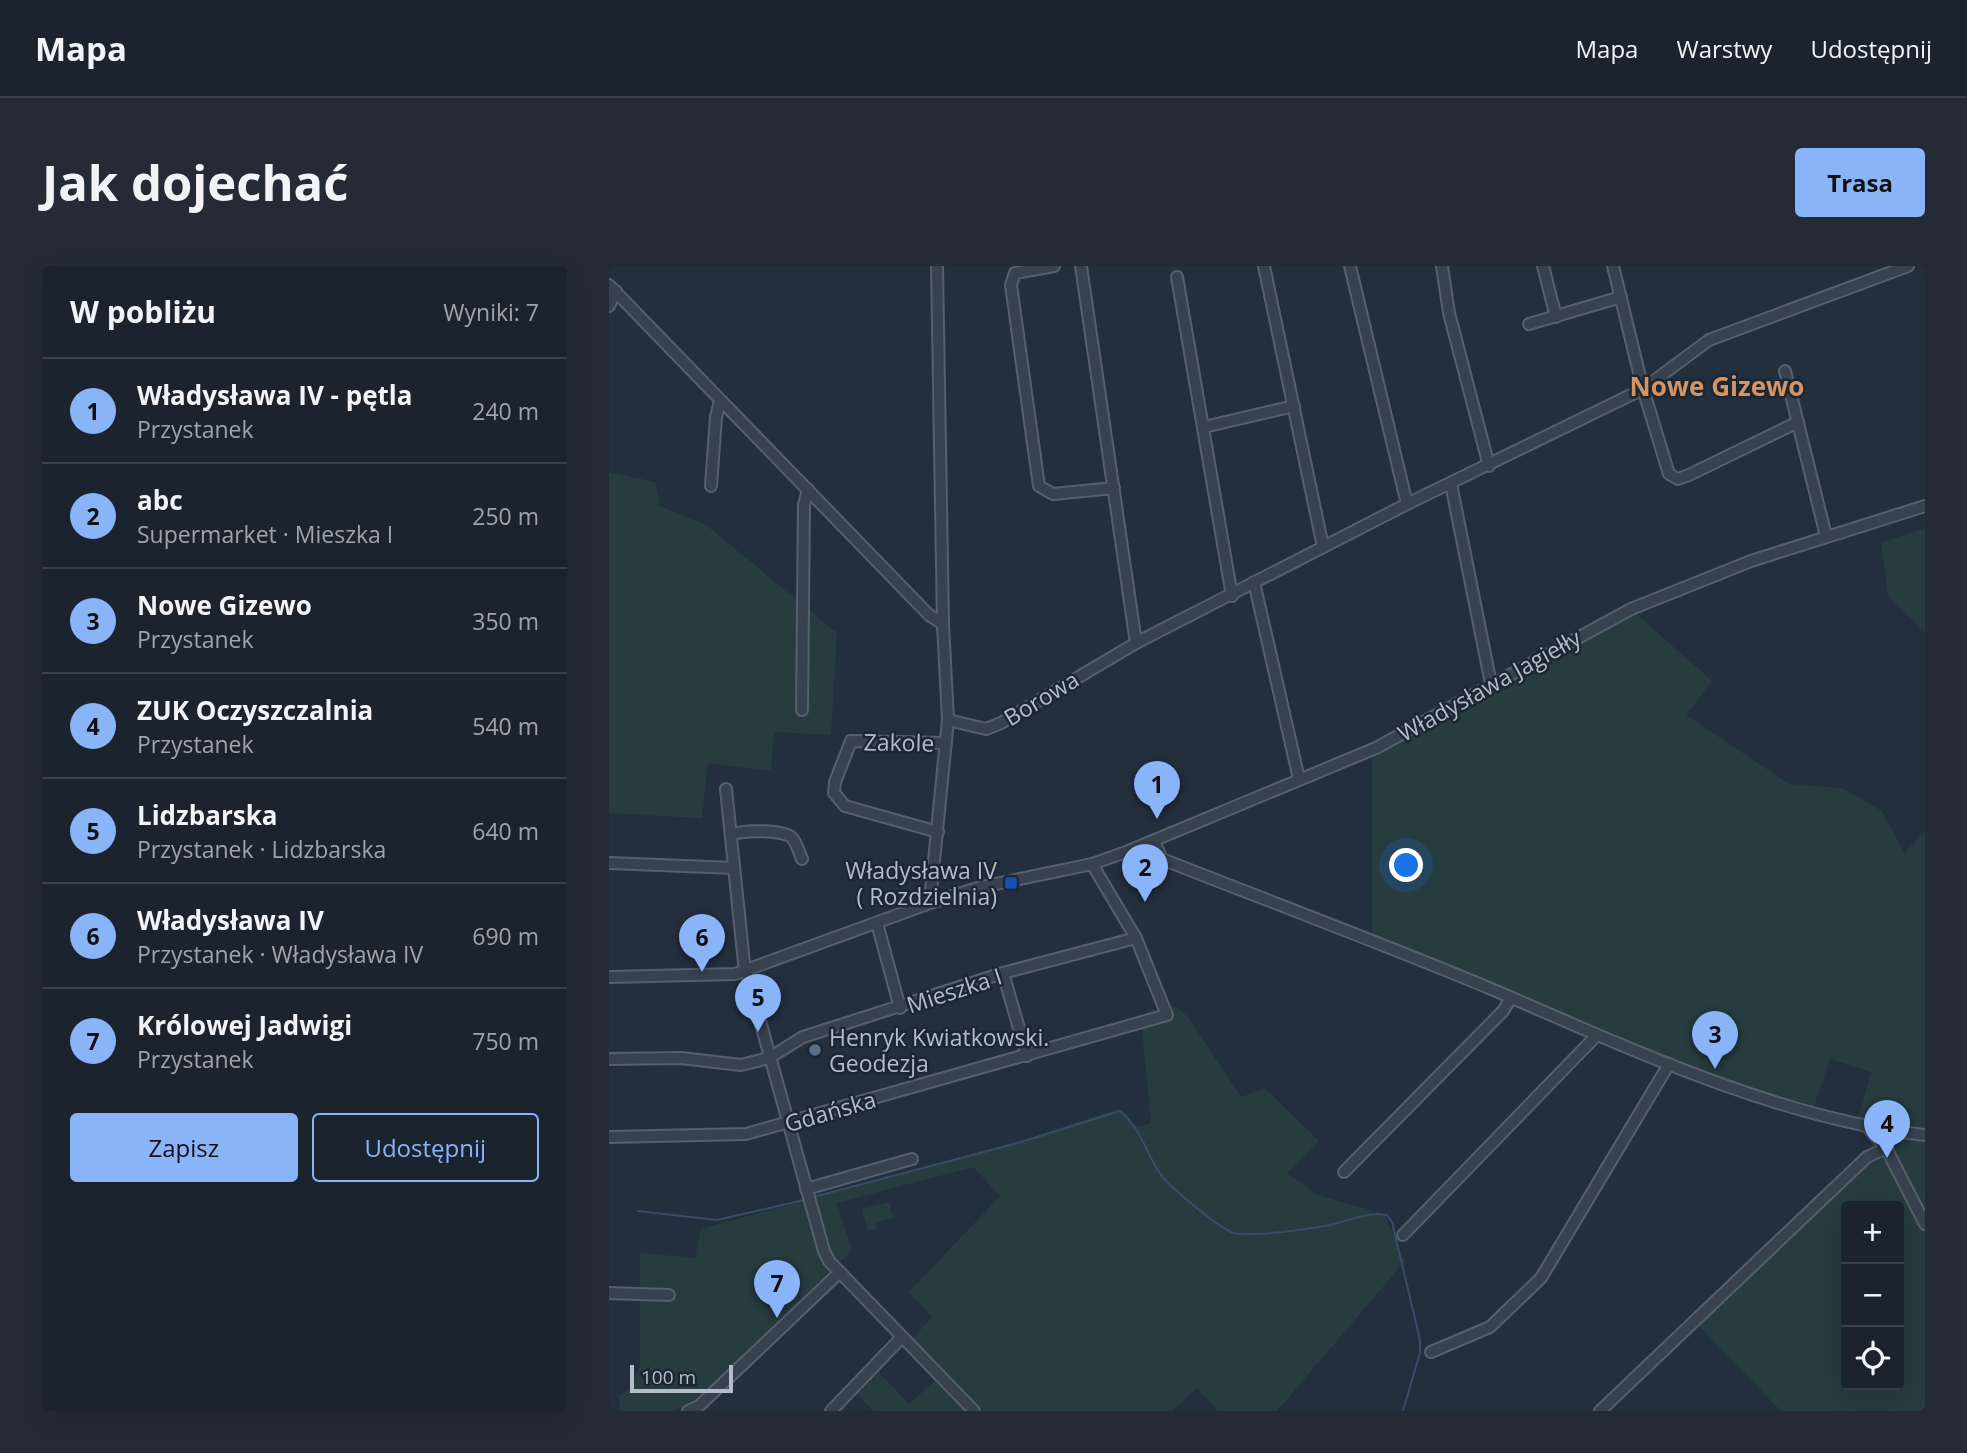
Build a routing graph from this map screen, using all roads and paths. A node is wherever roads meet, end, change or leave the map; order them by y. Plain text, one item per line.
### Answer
1 (937, 266) edge
2 (1054, 266) edge
3 (1081, 266) edge
4 (1264, 266) edge
5 (1350, 266) edge
6 (1441, 266) edge
7 (1543, 266) edge
8 (1613, 266) edge
9 (1908, 266) edge
10 (1177, 277) dead end
11 (612, 288) edge
12 (1621, 297) junction
13 (609, 306) edge
14 (1556, 317) junction
15 (1529, 324) dead end
16 (1785, 371) dead end
17 (1643, 389) junction
18 (720, 401) junction
19 (1294, 406) junction
20 (1798, 422) junction
21 (1204, 427) junction
22 (1489, 466) junction
23 (1451, 484) junction
24 (711, 486) dead end
25 (1114, 488) junction
26 (808, 489) junction
27 (1407, 504) junction
28 (1925, 506) edge
29 (1826, 536) junction
30 (1323, 547) junction
31 (1254, 582) junction
32 (1232, 596) junction
33 (943, 624) junction
34 (1136, 643) junction
35 (1491, 684) junction
36 (802, 710) dead end
37 (948, 720) junction
38 (946, 743) junction
39 (1299, 779) junction
40 (726, 789) dead end
41 (937, 832) junction
42 (731, 835) junction
43 (1154, 841) junction
44 (802, 859) dead end
45 (609, 863) edge
46 (1092, 864) junction
47 (734, 868) junction
48 (933, 902) junction
49 (877, 923) junction
50 (1136, 938) junction
51 (746, 971) junction
52 (1003, 973) junction
53 (609, 977) edge
54 (1511, 998) junction
55 (900, 1008) junction
56 (1597, 1035) junction
57 (1027, 1056) junction
58 (769, 1058) junction
59 (609, 1059) edge
60 (1669, 1064) junction
61 (787, 1124) junction
62 (1869, 1129) junction
63 (1925, 1136) edge
64 (609, 1137) edge
65 (1886, 1148) junction
66 (912, 1159) dead end
67 (1344, 1172) dead end
68 (806, 1189) junction
69 (1925, 1224) edge
70 (1403, 1235) dead end
71 (840, 1272) junction
72 (609, 1293) edge
73 (669, 1295) dead end
74 (902, 1337) junction
75 (1431, 1352) dead end
76 (688, 1411) edge
77 (831, 1411) edge
78 (974, 1411) edge
79 (1600, 1411) edge

1 - 33 street
2 - 25 street
3 - 25 street
4 - 19 street
5 - 27 street
6 - 22 street
7 - 14 street
8 - 12 street
9 - 17 street, Borowa
10 - 21 street
11 - 13 street
11 - 18 street
12 - 14 street
12 - 17 street
14 - 15 street
16 - 20 street
17 - 20 street
17 - 22 street, Borowa
18 - 24 street
18 - 26 street
19 - 21 street
19 - 30 street
20 - 29 street
21 - 32 street
22 - 23 street, Borowa
23 - 27 street, Borowa
23 - 35 street
25 - 34 street
26 - 33 street
26 - 36 street
27 - 30 street, Borowa
28 - 29 street, Władysława Jagiełły
29 - 35 street, Władysława Jagiełły
30 - 31 street, Borowa
31 - 32 street, Borowa
31 - 39 street
32 - 34 street, Borowa
33 - 37 street
34 - 37 street, Borowa
35 - 39 street, Władysława Jagiełły
37 - 38 street
38 - 41 street
38 - 41 street, Zakole
39 - 43 street, Władysława Jagiełły
40 - 42 street
41 - 48 street
42 - 44 street
42 - 47 street
43 - 46 street, Władysława Jagiełły
43 - 54 street
45 - 47 street
46 - 48 street, Władysława Jagiełły
46 - 50 street
47 - 51 street
48 - 49 street, Władysława Jagiełły
49 - 51 street, Władysława Jagiełły
49 - 55 street
50 - 52 street, Mieszka I
50 - 57 street, Gdańska
51 - 53 street, Władysława Jagiełły
51 - 58 street
52 - 55 street, Mieszka I
52 - 57 street
54 - 56 street
54 - 67 street
55 - 58 street, Mieszka I
56 - 60 street
56 - 70 street
57 - 61 street, Gdańska
58 - 59 street, Mieszka I
58 - 61 street
60 - 62 street
60 - 75 street
61 - 64 street, Gdańska
61 - 68 street
62 - 63 street
62 - 65 street
65 - 69 street
65 - 79 street
66 - 68 street
68 - 71 street
71 - 74 street
71 - 76 street
72 - 73 street
74 - 77 street
74 - 78 street

